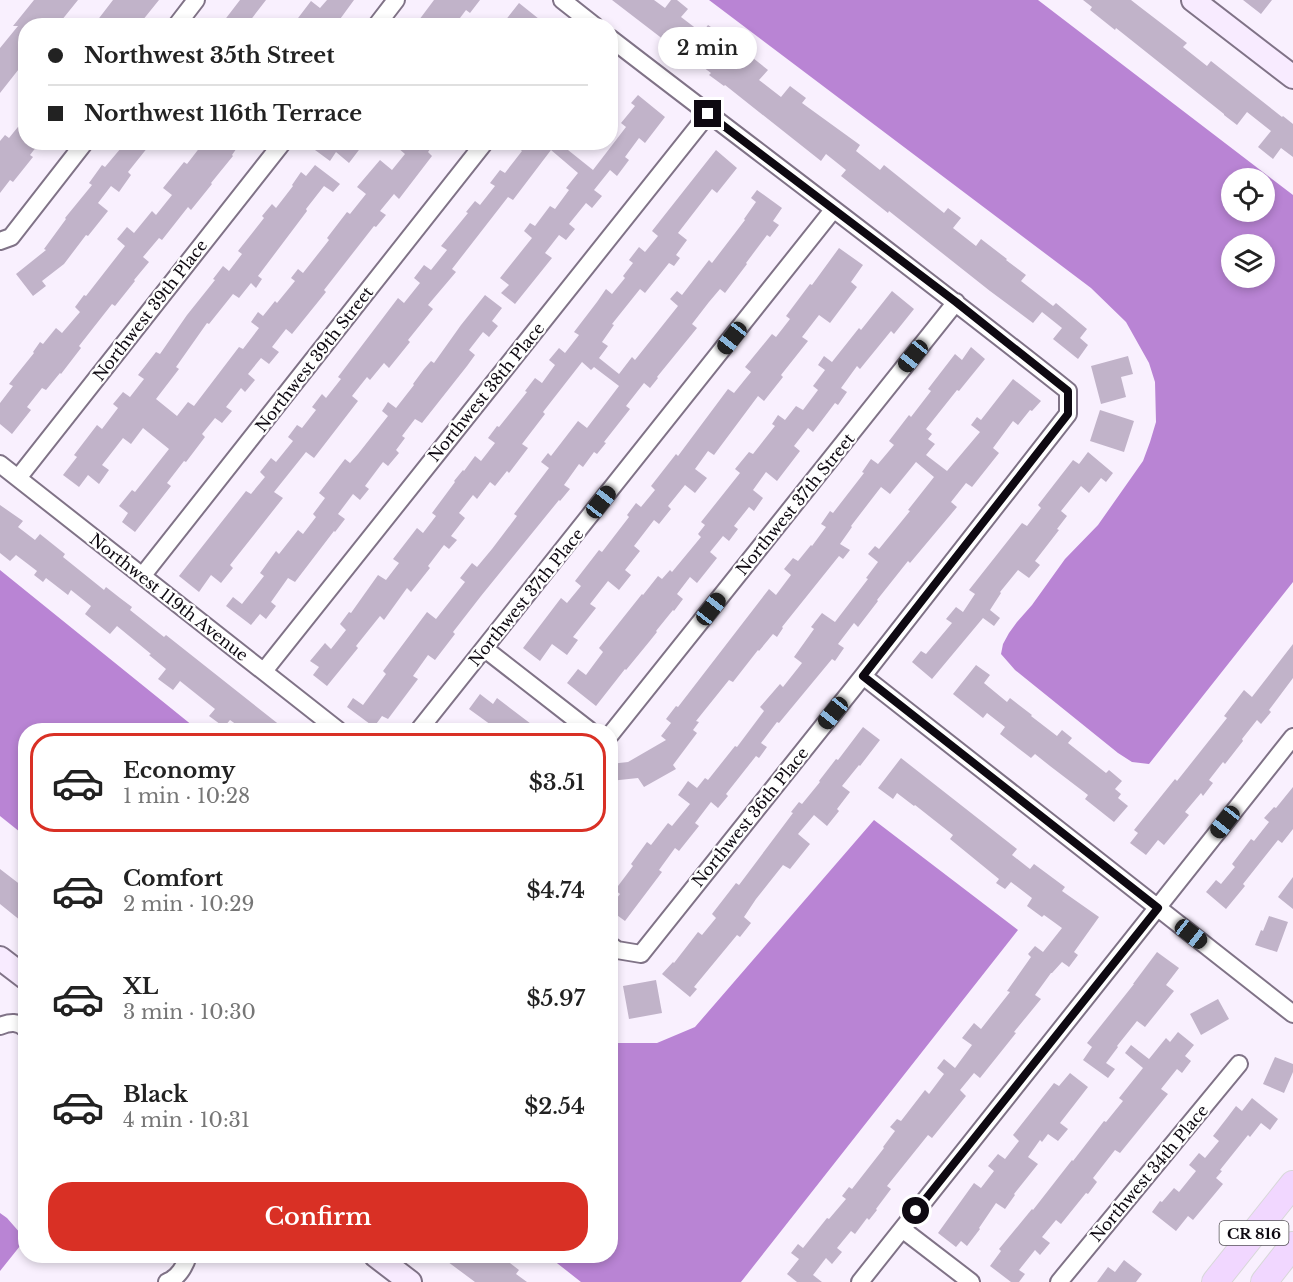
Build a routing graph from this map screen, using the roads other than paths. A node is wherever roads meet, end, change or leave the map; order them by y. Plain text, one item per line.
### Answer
1 (196, 0) edge
2 (396, 0) edge
3 (562, 0) edge
4 (1195, 1) edge
5 (182, 18) edge
6 (382, 18) edge
7 (580, 18) edge
8 (618, 44) edge
9 (1293, 77) edge
10 (708, 114) junction
11 (79, 150) edge
12 (277, 150) edge
13 (479, 150) edge
14 (833, 210) junction
15 (0, 241) edge
16 (956, 302) junction
17 (0, 464) edge
18 (18, 478) junction
19 (142, 575) junction
20 (485, 649) junction
21 (264, 671) junction
22 (863, 676) junction
23 (329, 723) edge
24 (425, 723) edge
25 (580, 723) edge
26 (618, 725) edge
27 (1293, 737) edge
28 (1158, 908) junction
29 (618, 950) edge
30 (0, 958) edge
31 (18, 972) edge
32 (1293, 1014) edge
33 (18, 1023) edge
34 (0, 1026) edge
35 (1239, 1064) dead end
36 (1293, 1184) edge
37 (902, 1229) junction
38 (1293, 1245) edge
39 (184, 1263) edge
40 (385, 1263) edge
41 (167, 1282) edge
42 (410, 1282) edge
43 (860, 1282) edge
44 (971, 1282) edge
45 (1059, 1282) edge
46 (1215, 1282) edge
47 (1264, 1282) edge

1 - 5 street
2 - 6 street
3 - 7 street
4 - 9 street
8 - 10 street
10 - 14 street
10 - 21 street, Northwest 38th Place
11 - 15 street
12 - 18 street, Northwest 39th Place
13 - 19 street, Northwest 39th Street
14 - 16 street
14 - 20 street, Northwest 37th Place
16 - 22 street, Northwest 36th Place
16 - 26 street, Northwest 37th Street
17 - 18 street, Northwest 119th Avenue
18 - 19 street, Northwest 119th Avenue
19 - 21 street, Northwest 119th Avenue
20 - 24 street, Northwest 37th Place
20 - 25 street
21 - 23 street, Northwest 119th Avenue
22 - 28 street
22 - 29 street, Northwest 36th Place
27 - 28 street
28 - 32 street
28 - 37 street
30 - 31 street
33 - 34 street
35 - 45 street, Northwest 34th Place
36 - 46 main road, CR 816
37 - 43 street
37 - 44 street
38 - 47 main road, CR 816
39 - 41 street
40 - 42 street

